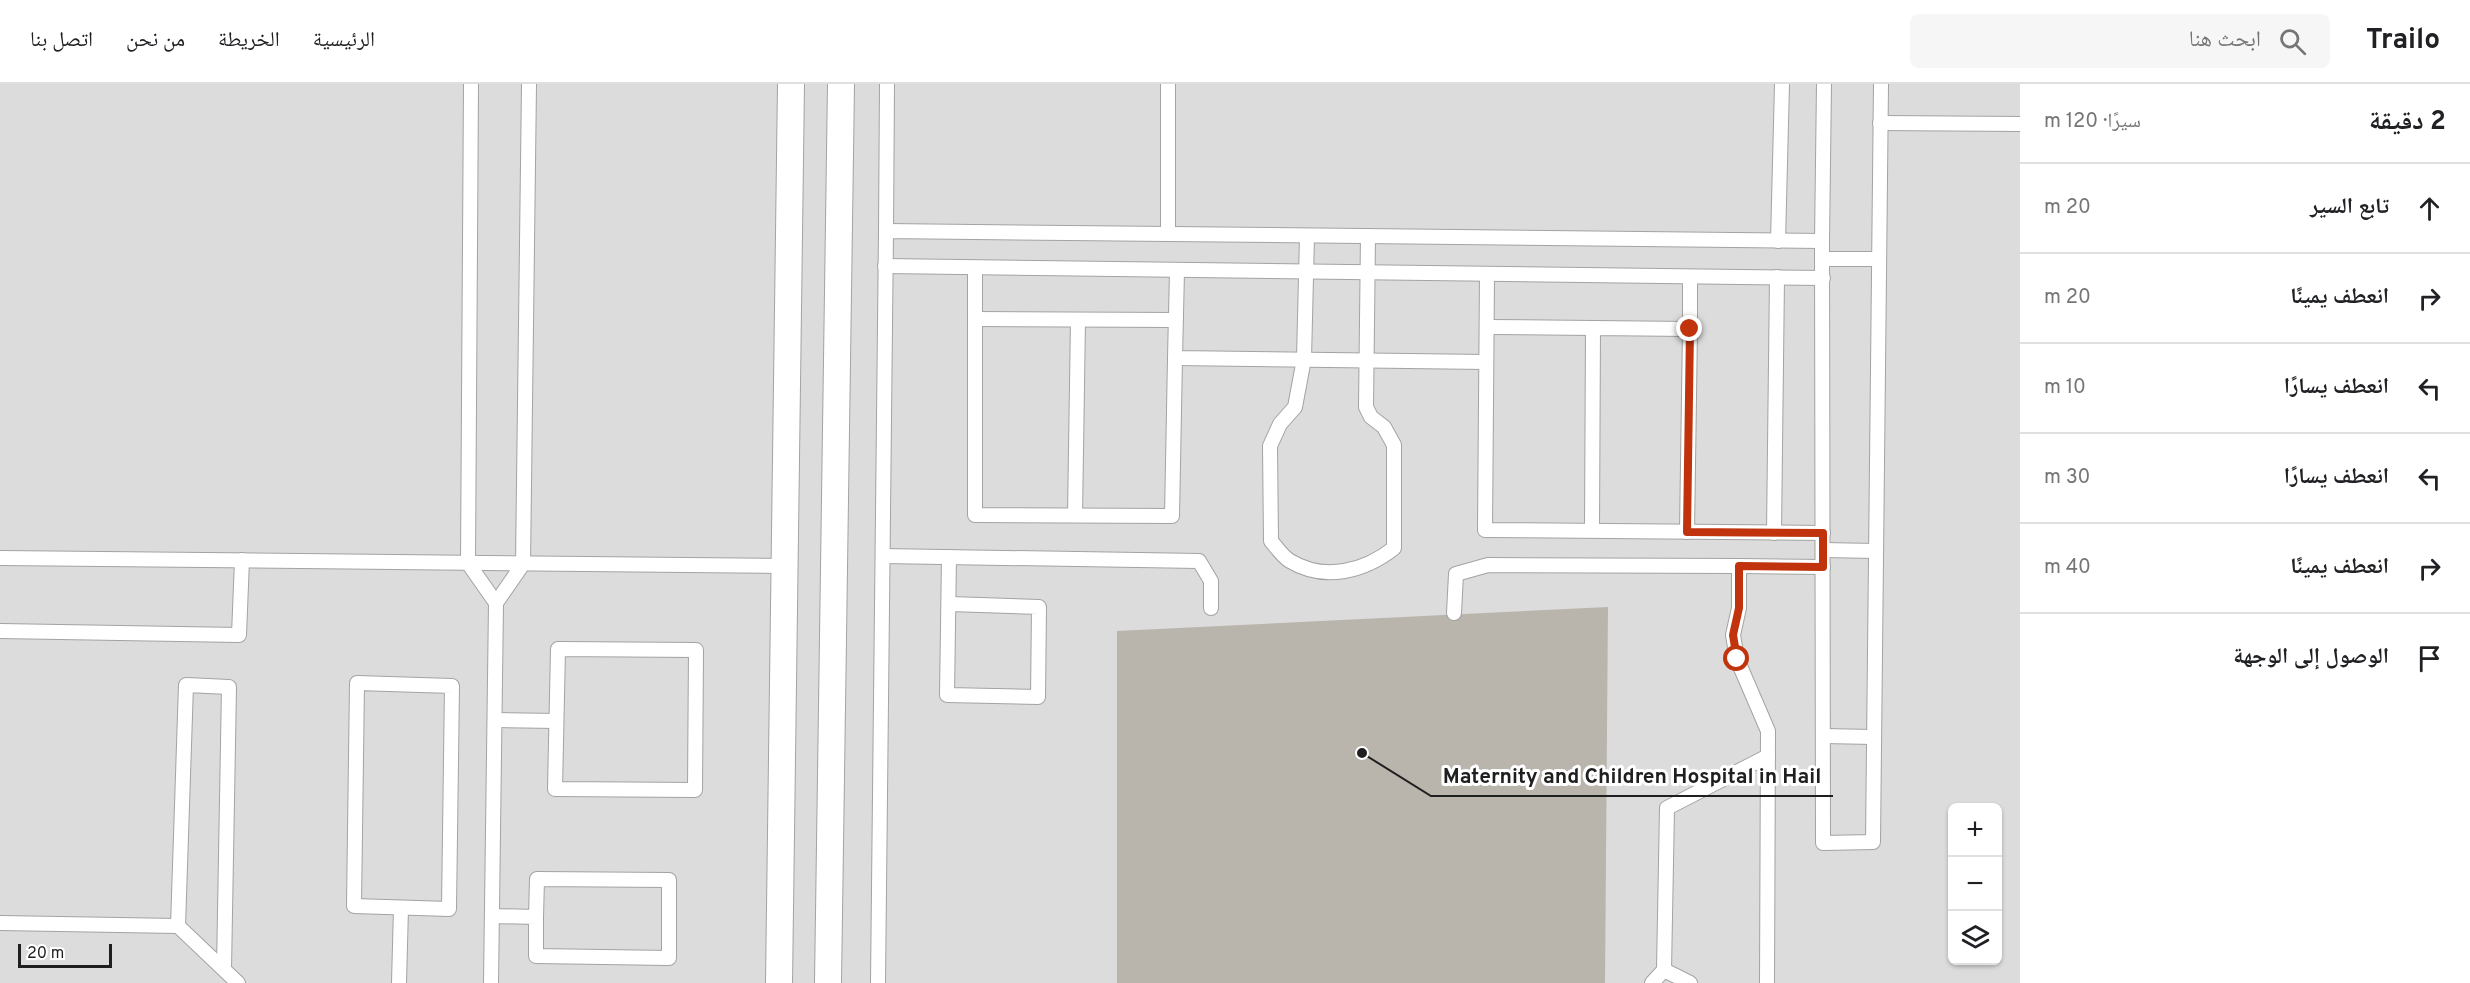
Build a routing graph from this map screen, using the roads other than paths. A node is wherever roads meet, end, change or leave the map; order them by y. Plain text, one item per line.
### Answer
1 (471, 84) edge
2 (529, 84) edge
3 (791, 84) edge
4 (841, 84) edge
5 (887, 84) edge
6 (1168, 84) edge
7 (1782, 84) edge
8 (1824, 84) edge
9 (1881, 84) edge
10 (1880, 123) junction
11 (2020, 124) edge
12 (886, 231) junction
13 (1168, 234) junction
14 (1307, 236) junction
15 (1368, 236) junction
16 (1778, 241) junction
17 (1822, 241) junction
18 (1822, 259) junction
19 (1879, 259) junction
20 (885, 266) junction
21 (975, 268) junction
22 (1176, 271) junction
23 (1306, 273) junction
24 (1366, 274) junction
25 (1487, 275) junction
26 (1690, 277) junction
27 (1777, 277) junction
28 (1823, 278) junction
29 (975, 319) junction
30 (1078, 320) junction
31 (1175, 320) junction
32 (1486, 327) junction
33 (1593, 328) junction
34 (1690, 329) junction
35 (1175, 358) junction
36 (1304, 359) junction
37 (1367, 359) junction
38 (1486, 362) junction
39 (1075, 515) junction
40 (1592, 530) junction
41 (1687, 532) junction
42 (1774, 533) junction
43 (1823, 533) junction
44 (1822, 550) junction
45 (1876, 551) junction
46 (883, 556) junction
47 (949, 557) junction
48 (0, 558) edge
49 (242, 560) junction
50 (468, 563) junction
51 (523, 564) junction
52 (785, 566) junction
53 (1739, 566) junction
54 (1823, 567) junction
55 (495, 603) junction
56 (950, 604) dead end
57 (1211, 608) dead end
58 (1454, 613) dead end
59 (0, 631) edge
60 (495, 720) junction
61 (556, 721) junction
62 (1823, 736) junction
63 (1874, 737) junction
64 (1768, 756) junction
65 (401, 908) junction
66 (492, 916) junction
67 (536, 917) junction
68 (0, 923) edge
69 (178, 926) junction
70 (224, 969) junction
71 (1664, 970) junction
72 (238, 983) edge
73 (399, 983) edge
74 (491, 983) edge
75 (779, 983) edge
76 (828, 983) edge
77 (878, 983) edge
78 (1652, 983) edge
79 (1690, 983) edge
80 (1767, 983) edge

1 - 50 lane
2 - 51 lane
3 - 52 street
4 - 76 street
5 - 12 lane
6 - 13 lane
7 - 16 lane
8 - 17 lane
9 - 10 lane
10 - 11 lane
10 - 19 lane
12 - 13 lane
12 - 20 lane
13 - 14 lane
14 - 15 lane
14 - 23 lane
15 - 16 lane
15 - 24 lane
16 - 17 lane
17 - 18 lane
18 - 19 lane
18 - 28 lane
19 - 45 lane
20 - 21 lane
20 - 46 lane
21 - 22 lane
21 - 29 lane
22 - 23 lane
22 - 31 lane
23 - 24 lane
23 - 36 lane
24 - 25 lane
24 - 37 lane
25 - 26 lane
25 - 32 lane
26 - 27 lane
26 - 34 lane
27 - 28 lane
27 - 42 lane
28 - 43 lane
29 - 30 lane
29 - 39 lane
30 - 31 lane
30 - 39 lane
31 - 35 lane
32 - 33 lane
32 - 38 lane
33 - 34 lane
33 - 40 lane
34 - 41 lane
35 - 36 lane
35 - 39 lane
36 - 37 lane
36 - 37 lane
37 - 38 lane
38 - 40 lane
40 - 41 lane
41 - 42 lane
42 - 43 lane
43 - 44 lane
44 - 45 lane
44 - 54 lane
45 - 63 lane
46 - 47 lane
46 - 77 lane
47 - 56 lane
47 - 57 lane
48 - 49 lane
49 - 50 lane
49 - 59 lane
50 - 51 lane
50 - 55 lane
51 - 52 lane
51 - 55 lane
52 - 75 street
53 - 54 lane
53 - 58 lane
53 - 64 lane
54 - 62 lane
55 - 60 lane
60 - 61 lane
60 - 66 lane
61 - 61 lane
62 - 63 lane
62 - 63 lane
64 - 71 lane
64 - 80 lane
65 - 65 lane
65 - 73 lane
66 - 67 lane
66 - 74 lane
67 - 67 lane
68 - 69 lane
69 - 70 lane
69 - 70 lane
70 - 72 lane
71 - 78 lane
71 - 79 lane

